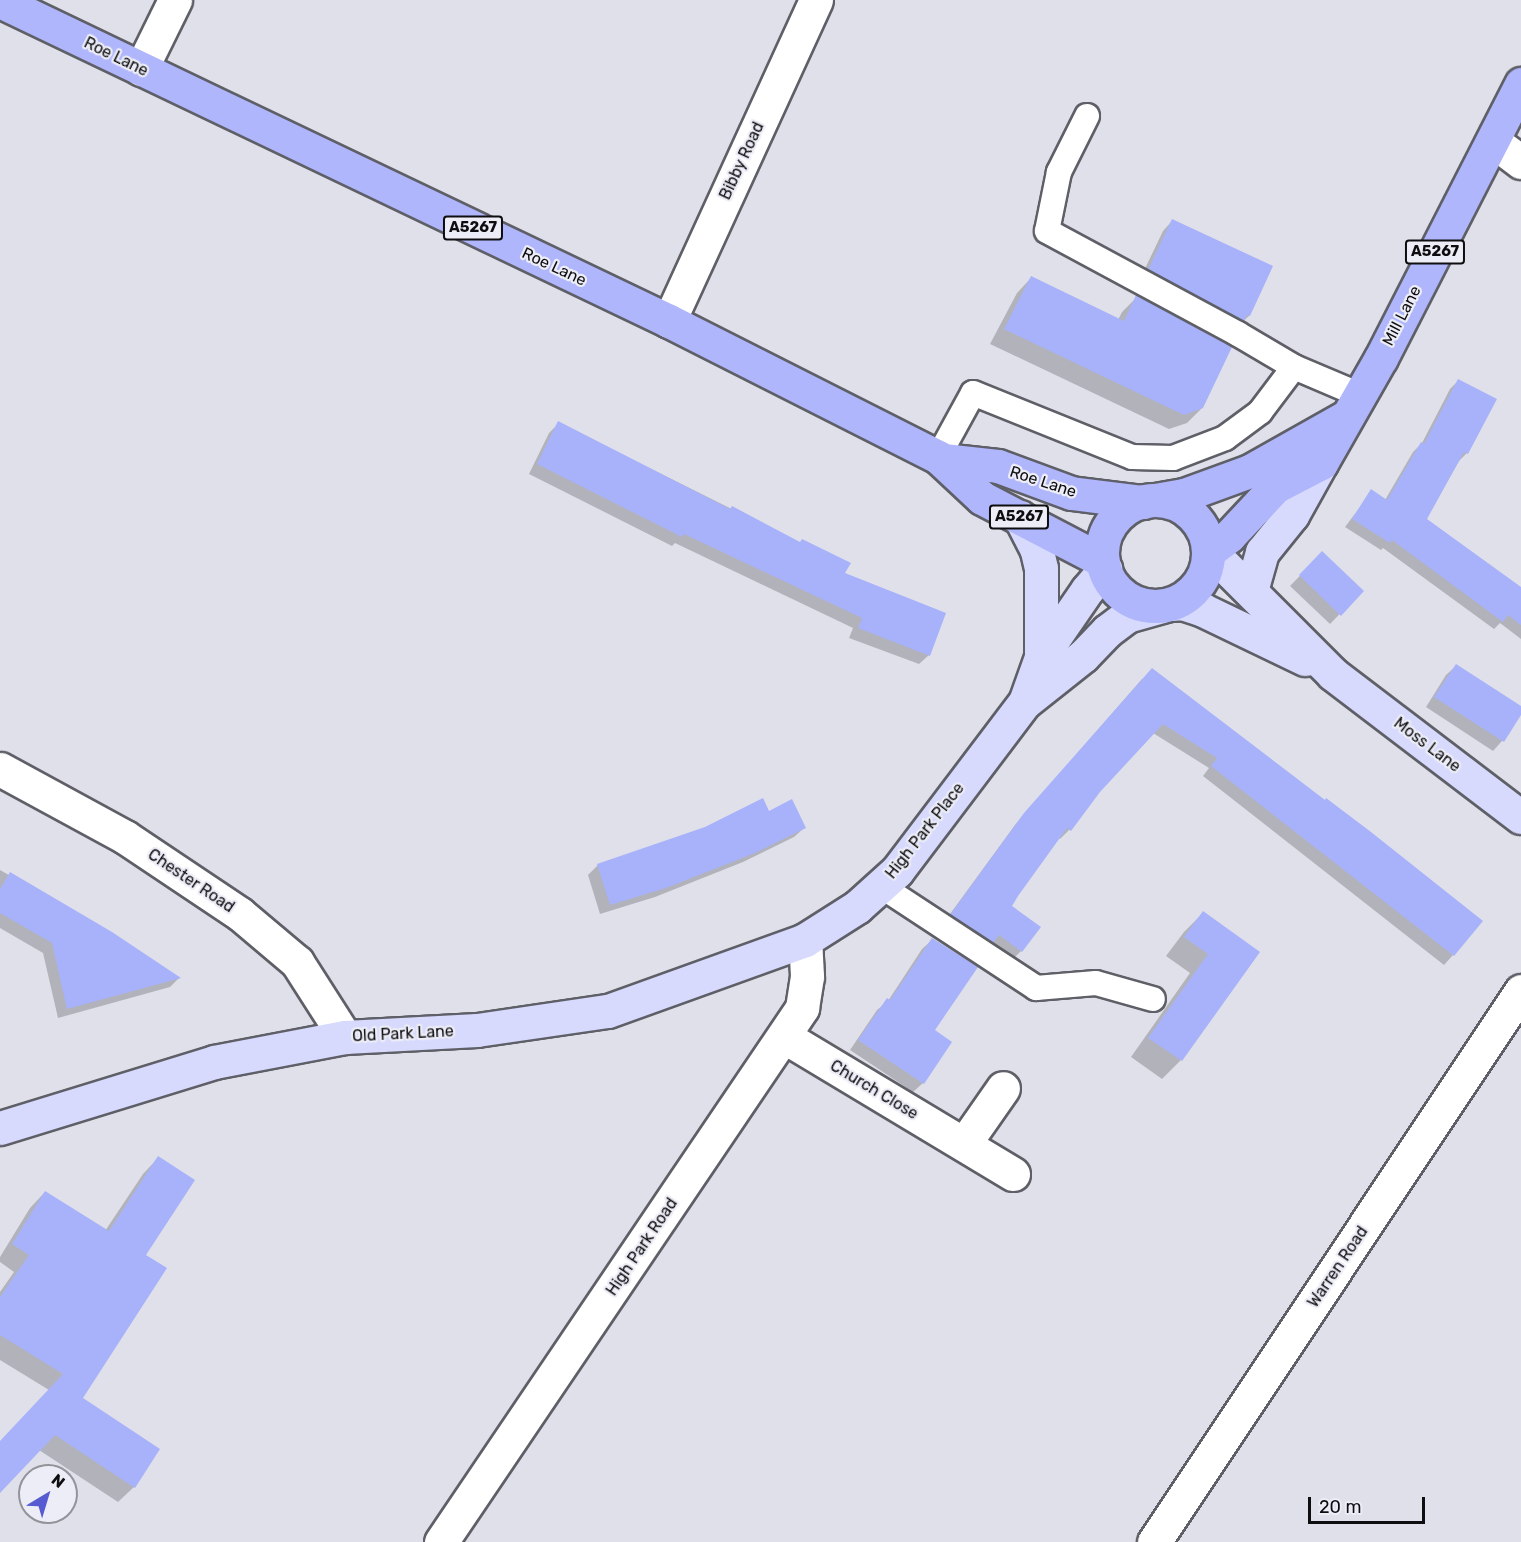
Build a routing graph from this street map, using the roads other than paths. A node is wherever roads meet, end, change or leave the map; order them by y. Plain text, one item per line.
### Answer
1 (175, 0) edge
2 (816, 0) edge
3 (0, 1) edge
4 (141, 69) junction
5 (1521, 84) edge
6 (1087, 116) dead end
7 (1492, 141) junction
8 (1521, 162) edge
9 (669, 321) junction
10 (1294, 367) junction
11 (1352, 406) junction
12 (941, 459) junction
13 (1321, 463) junction
14 (1149, 501) junction
15 (1020, 517) junction
16 (1208, 553) junction
17 (1104, 565) junction
18 (1251, 591) junction
19 (1167, 605) junction
20 (1041, 657) junction
21 (1333, 674) junction
22 (1024, 702) junction
23 (0, 769) edge
24 (1521, 817) edge
25 (881, 886) junction
26 (805, 940) junction
27 (1521, 991) edge
28 (1153, 999) dead end
29 (345, 1036) junction
30 (784, 1037) junction
31 (1003, 1088) dead end
32 (0, 1128) edge
33 (964, 1144) junction
34 (1013, 1174) dead end
35 (441, 1542) edge
36 (1154, 1542) edge

1 - 4 street
2 - 9 street, Bibby Road
3 - 4 main road, Roe Lane / A5267
4 - 9 main road, Roe Lane / A5267
5 - 7 main road, Mill Lane / A5267
6 - 10 lane
7 - 8 street
7 - 11 main road, Mill Lane / A5267
9 - 12 main road, Roe Lane / A5267
10 - 11 lane
10 - 12 lane
11 - 13 main road, Mill Lane / A5267
11 - 14 main road, A5267
12 - 14 main road, Roe Lane / A5267
12 - 15 main road, Roe Lane / A5267
13 - 16 main road
13 - 18 street
14 - 16 main road
14 - 17 main road
15 - 17 main road, Roe Lane / A5267
15 - 20 street
16 - 18 street, Moss Lane
16 - 19 main road
17 - 19 main road
17 - 20 street, High Park Place
18 - 21 street, Moss Lane
19 - 21 street, Moss Lane
19 - 22 street, High Park Place
20 - 22 street, High Park Place
21 - 24 street, Moss Lane
22 - 25 street, High Park Place
23 - 29 street, Chester Road
25 - 26 street, High Park Place
25 - 28 lane
26 - 29 street, Old Park Lane
26 - 30 street, High Park Road
27 - 36 street, Warren Road
29 - 32 street, Old Park Lane
30 - 33 street, Church Close
30 - 35 street, High Park Road
31 - 33 street
33 - 34 street, Church Close

